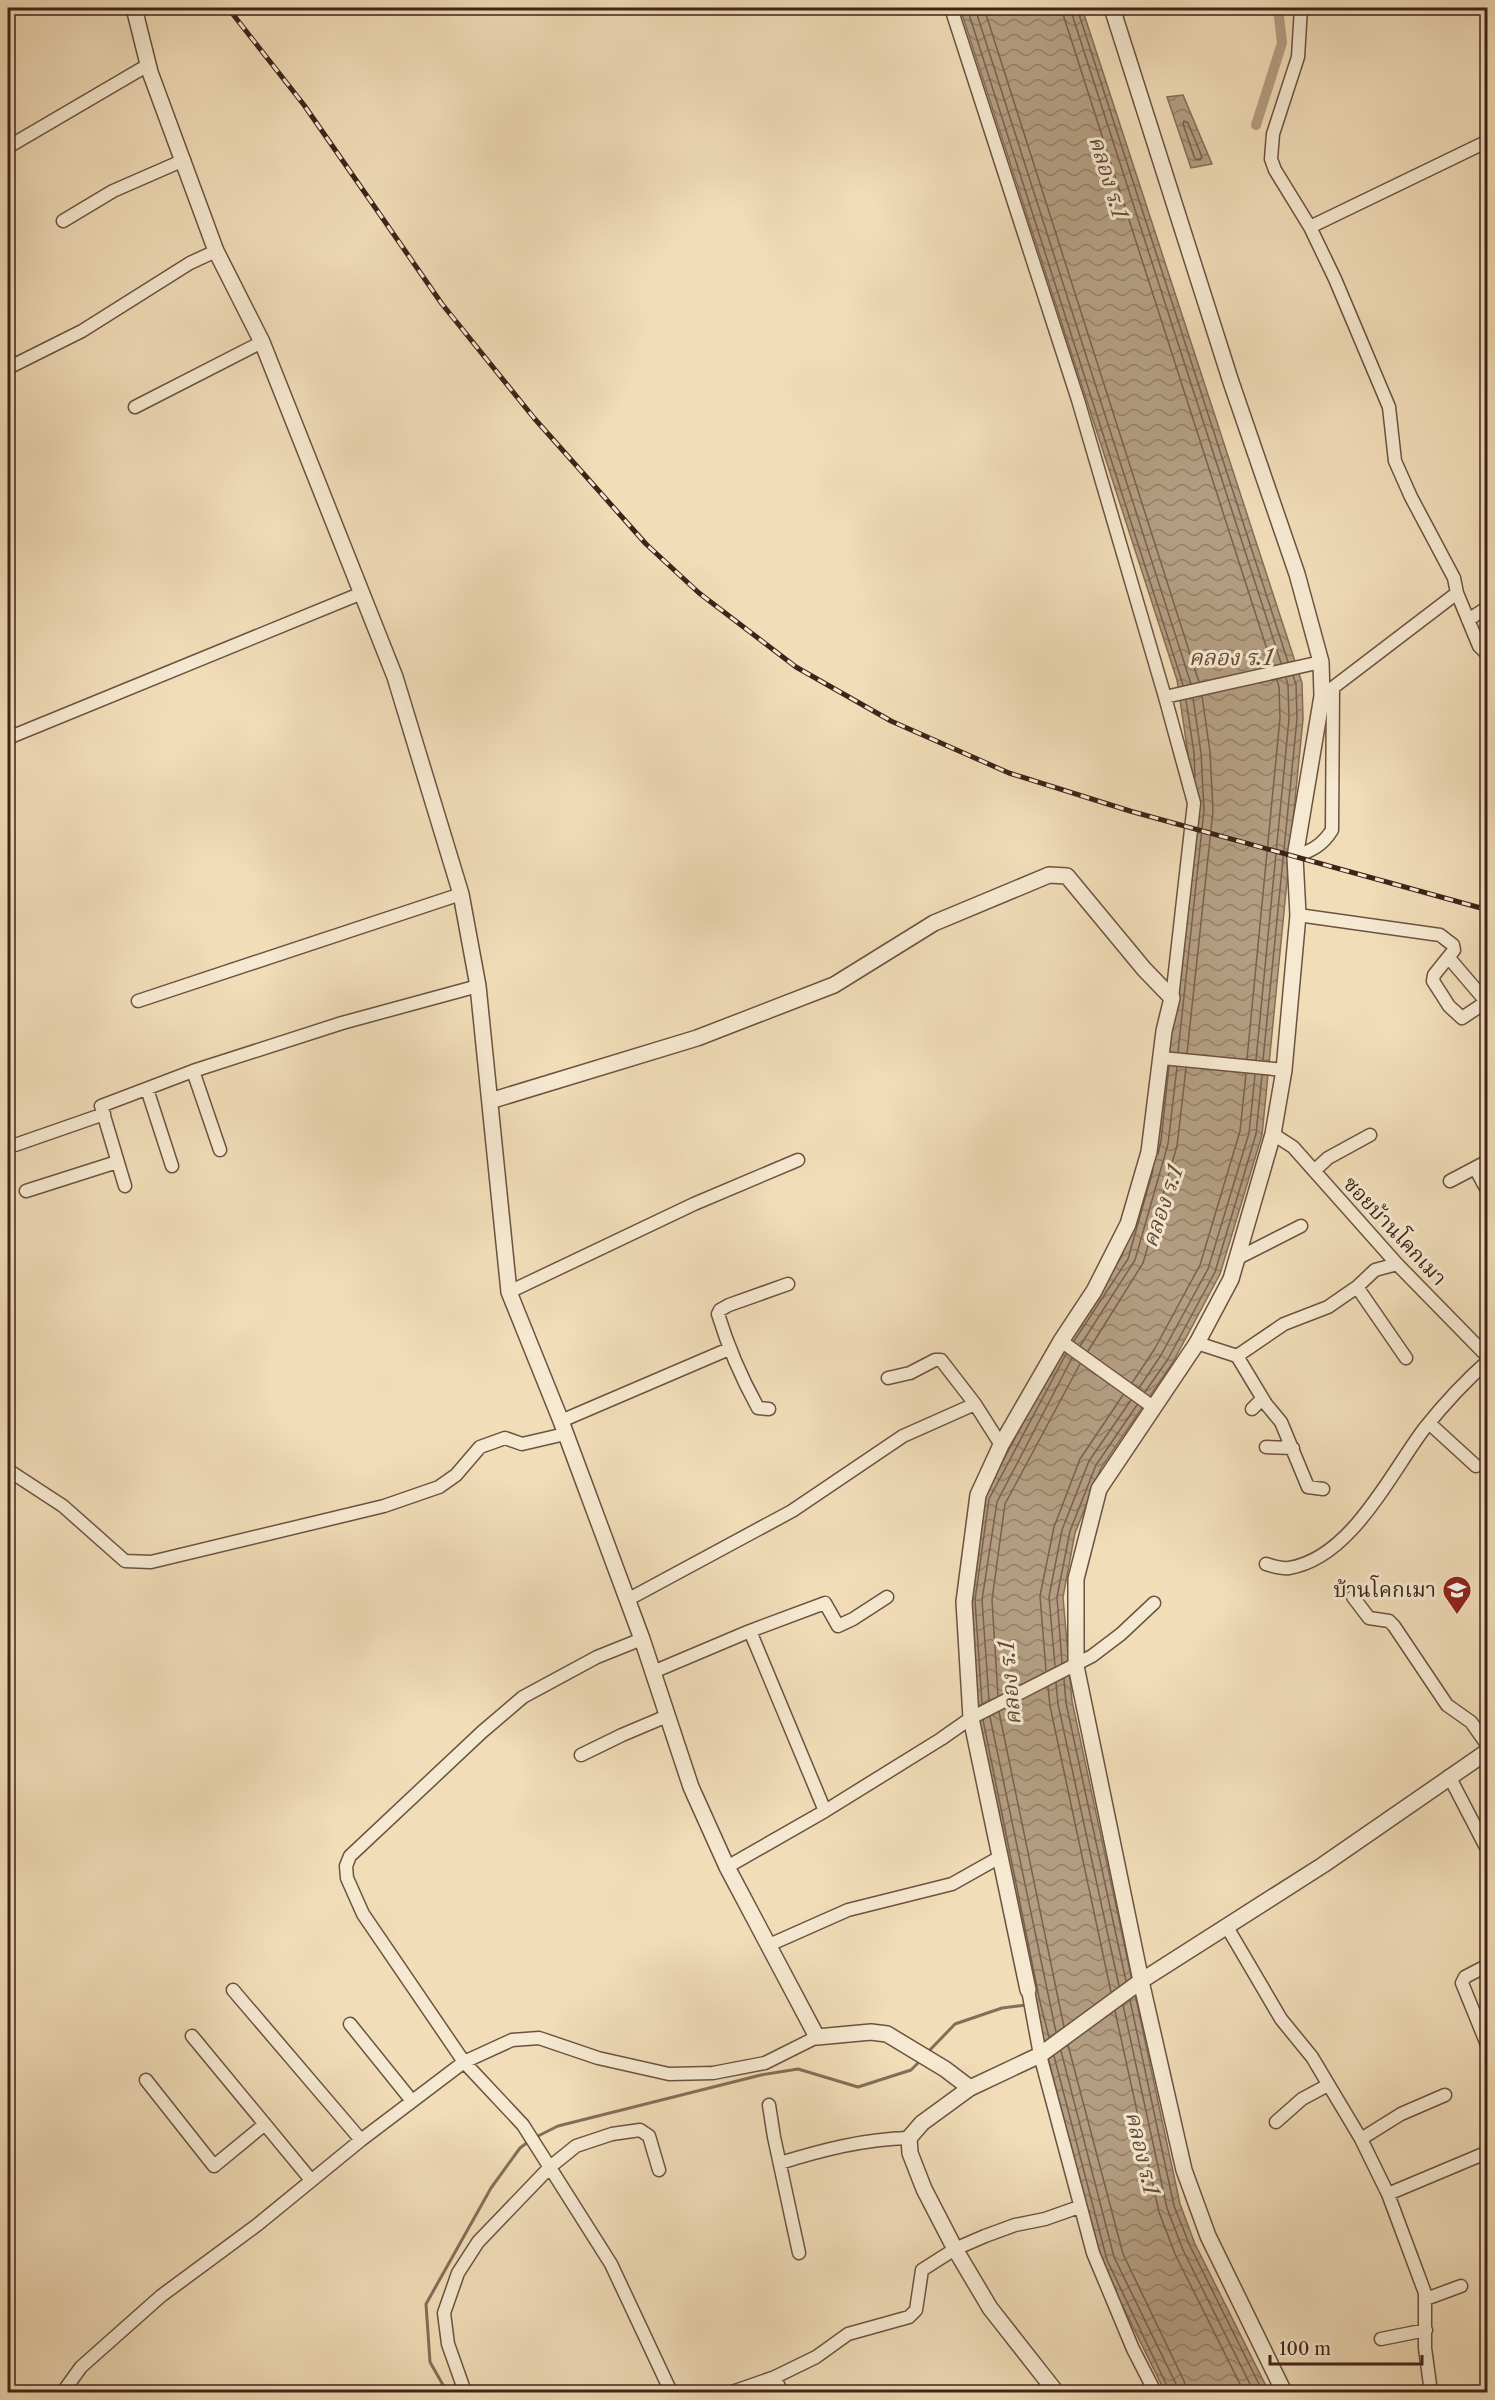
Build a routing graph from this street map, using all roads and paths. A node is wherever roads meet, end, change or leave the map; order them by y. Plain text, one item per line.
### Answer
1 (134, 8) edge
2 (951, 8) edge
3 (1112, 8) edge
4 (1301, 8) edge
5 (148, 65) junction
6 (1488, 141) edge
7 (8, 147) edge
8 (184, 160) junction
9 (63, 221) dead end
10 (1310, 227) junction
11 (216, 251) junction
12 (262, 342) junction
13 (8, 368) edge
14 (135, 407) dead end
15 (362, 593) junction
16 (1457, 593) junction
17 (1488, 607) edge
18 (1468, 620) junction
19 (1488, 655) edge
20 (1321, 663) junction
21 (1327, 692) junction
22 (1165, 697) junction
23 (8, 738) edge
24 (1295, 857) junction
25 (461, 894) junction
26 (1298, 915) junction
27 (1449, 958) junction
28 (478, 986) junction
29 (1172, 998) junction
30 (138, 1001) dead end
31 (1167, 1058) junction
32 (1279, 1069) junction
33 (194, 1071) junction
34 (147, 1089) junction
35 (489, 1101) junction
36 (104, 1114) junction
37 (1273, 1134) junction
38 (1370, 1136) dead end
39 (15, 1145) dead end
40 (220, 1150) dead end
41 (798, 1160) dead end
42 (1488, 1161) edge
43 (117, 1162) junction
44 (172, 1166) dead end
45 (1475, 1168) junction
46 (1314, 1171) junction
47 (1450, 1181) dead end
48 (125, 1186) dead end
49 (26, 1191) dead end
50 (1488, 1192) edge
51 (1301, 1226) dead end
52 (1236, 1259) junction
53 (1397, 1264) junction
54 (788, 1284) dead end
55 (1357, 1287) junction
56 (509, 1293) junction
57 (1061, 1341) junction
58 (1197, 1343) junction
59 (729, 1350) junction
60 (1237, 1356) junction
61 (1488, 1357) edge
62 (1406, 1358) dead end
63 (1488, 1361) edge
64 (888, 1378) dead end
65 (1262, 1399) junction
66 (975, 1404) junction
67 (1153, 1407) junction
68 (769, 1409) dead end
69 (1252, 1409) dead end
70 (1429, 1423) junction
71 (563, 1427) junction
72 (1001, 1445) junction
73 (1266, 1447) dead end
74 (1293, 1448) junction
75 (1476, 1466) dead end
76 (8, 1470) edge
77 (1323, 1489) dead end
78 (1266, 1564) dead end
79 (887, 1597) dead end
80 (1353, 1597) dead end
81 (627, 1600) junction
82 (1154, 1603) dead end
83 (750, 1631) junction
84 (642, 1639) junction
85 (1076, 1666) junction
86 (653, 1672) junction
87 (667, 1716) junction
88 (971, 1718) junction
89 (1488, 1748) edge
90 (581, 1755) dead end
91 (1449, 1776) junction
92 (825, 1811) junction
93 (1488, 1851) edge
94 (1000, 1857) junction
95 (727, 1867) junction
96 (1227, 1927) junction
97 (769, 1945) junction
98 (1488, 1965) edge
99 (1141, 1981) junction
100 (233, 1990) dead end
101 (1028, 1990) joint
102 (350, 2024) dead end
103 (192, 2036) dead end
104 (817, 2037) junction
105 (1488, 2047) edge
106 (1040, 2055) junction
107 (464, 2062) junction
108 (146, 2080) dead end
109 (1328, 2085) junction
110 (970, 2088) junction
111 (1445, 2096) dead end
112 (412, 2101) junction
113 (770, 2104) dead end
114 (1276, 2122) dead end
115 (265, 2124) junction
116 (909, 2138) junction
117 (1361, 2139) junction
118 (361, 2140) junction
119 (1488, 2152) edge
120 (780, 2163) junction
121 (550, 2167) junction
122 (660, 2169) dead end
123 (311, 2180) junction
124 (1388, 2194) junction
125 (1079, 2207) junction
126 (955, 2249) junction
127 (799, 2253) dead end
128 (1461, 2286) dead end
129 (1426, 2299) junction
130 (1426, 2330) junction
131 (1381, 2339) dead end
132 (775, 2377) junction
133 (63, 2392) edge
134 (465, 2392) edge
135 (671, 2392) edge
136 (732, 2392) edge
137 (781, 2392) edge
138 (1056, 2392) edge
139 (1155, 2392) edge
140 (1284, 2392) edge
141 (1431, 2392) edge

1 - 5 street
2 - 22 street
3 - 20 street
4 - 10 street
5 - 7 street
5 - 8 street
6 - 10 street
8 - 9 street
8 - 11 street
10 - 16 street
11 - 12 street
11 - 13 street
12 - 14 street
12 - 15 street
15 - 23 street
15 - 25 street
16 - 18 street
16 - 21 street
17 - 18 street
18 - 19 street
20 - 21 street
20 - 22 street
21 - 24 street
21 - 24 street
22 - 29 street
24 - 26 street
25 - 28 street
25 - 30 street
26 - 27 street
26 - 32 street
27 - 27 street
28 - 33 street
28 - 35 street
29 - 31 street
29 - 35 street
31 - 32 street
31 - 57 street
32 - 37 street
33 - 34 street
33 - 40 street
34 - 36 street
34 - 44 street
35 - 56 street
36 - 39 street
36 - 43 street
37 - 46 street, ซอยบ้านโคกเมา
37 - 52 street
38 - 46 street
41 - 56 street
42 - 45 street
43 - 48 street
43 - 49 street
45 - 47 street
45 - 50 street
46 - 53 street, ซอยบ้านโคกเมา
51 - 52 street
52 - 58 street
53 - 55 street
53 - 61 street, ซอยบ้านโคกเมา
54 - 59 street
55 - 60 street
55 - 62 street
56 - 71 street
57 - 67 street
57 - 72 street
58 - 60 street
58 - 67 street
59 - 68 street
59 - 71 street
60 - 65 street
63 - 70 street
64 - 66 street
65 - 69 street
65 - 74 street
66 - 72 street
66 - 81 street
67 - 85 street
70 - 75 street
70 - 78 street
71 - 76 street
71 - 81 street
72 - 88 street
73 - 74 street
74 - 77 street
79 - 83 street
80 - 89 street
81 - 84 street
82 - 85 street
83 - 86 street
83 - 92 street
84 - 86 street
84 - 107 street
85 - 88 street
85 - 99 street
86 - 87 street
87 - 90 street
87 - 95 street
88 - 92 street
88 - 94 street
89 - 91 street
91 - 93 street
91 - 96 street
92 - 95 street
94 - 97 street
94 - 101 street
95 - 97 street
96 - 99 street
96 - 109 street
97 - 104 street
98 - 105 street
99 - 106 street
99 - 140 street
100 - 118 street
101 - 106 street
102 - 112 street
103 - 115 street
104 - 107 street
104 - 110 street
106 - 110 street
106 - 125 street
107 - 112 street
107 - 121 street
108 - 115 street
109 - 114 street
109 - 117 street
110 - 116 street
111 - 117 street
112 - 118 street
113 - 120 street
115 - 123 street
116 - 120 street
116 - 126 street
117 - 124 street
118 - 123 street
119 - 124 street
120 - 127 street
121 - 122 street
121 - 134 street
121 - 135 street
123 - 133 street
124 - 129 street
125 - 126 street
125 - 139 street
126 - 132 street
126 - 138 street
128 - 129 street
129 - 130 street
130 - 131 street
130 - 141 street
132 - 136 street
132 - 137 street

